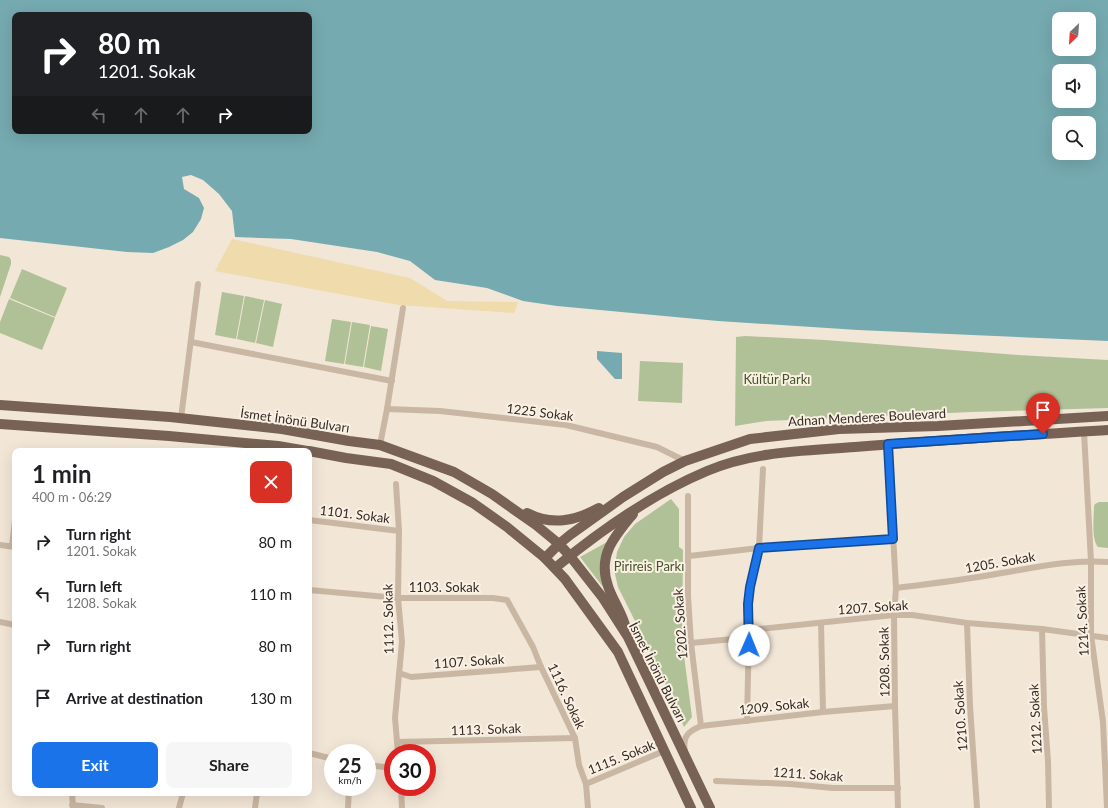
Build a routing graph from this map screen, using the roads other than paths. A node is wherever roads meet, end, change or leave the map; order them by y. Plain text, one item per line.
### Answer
1 (198, 284) dead end
2 (403, 308) dead end
3 (191, 342) junction
4 (392, 381) junction
5 (1, 407) edge
6 (387, 409) junction
7 (1108, 416) edge
8 (181, 418) junction
9 (0, 424) edge
10 (1108, 430) edge
11 (1084, 432) junction
12 (888, 444) junction
13 (380, 445) junction
14 (290, 448) edge
15 (312, 452) edge
16 (685, 461) junction
17 (763, 469) dead end
18 (396, 484) dead end
19 (492, 494) junction
20 (688, 496) dead end
21 (623, 497) junction
22 (642, 503) junction
23 (312, 520) edge
24 (399, 531) junction
25 (893, 539) junction
26 (560, 544) junction
27 (0, 545) edge
28 (12, 546) edge
29 (759, 548) junction
30 (570, 556) junction
31 (689, 556) junction
32 (545, 558) junction
33 (1091, 561) junction
34 (1108, 562) edge
35 (555, 568) junction
36 (896, 588) junction
37 (312, 590) edge
38 (398, 598) junction
39 (507, 600) joint
40 (894, 615) junction
41 (0, 622) edge
42 (821, 623) junction
43 (966, 623) junction
44 (12, 624) edge
45 (1042, 629) junction
46 (749, 630) junction
47 (1091, 635) junction
48 (628, 638) junction
49 (1108, 638) edge
50 (691, 643) junction
51 (541, 667) junction
52 (399, 673) junction
53 (895, 706) junction
54 (823, 712) junction
55 (746, 721) junction
56 (1106, 722) edge
57 (701, 726) junction
58 (575, 738) junction
59 (397, 742) joint
60 (664, 751) junction
61 (312, 754) edge
62 (324, 757) edge
63 (688, 762) junction
64 (716, 781) dead end
65 (586, 784) junction
66 (898, 788) junction
67 (1107, 790) edge
68 (182, 796) edge
69 (257, 796) edge
70 (349, 796) edge
71 (401, 796) edge
72 (72, 806) edge
73 (102, 808) edge
74 (179, 808) edge
75 (255, 808) edge
76 (348, 808) edge
77 (402, 808) edge
78 (588, 808) edge
79 (691, 808) edge
80 (710, 808) edge
81 (898, 808) edge
82 (977, 808) edge
83 (1049, 808) edge
84 (1107, 808) edge

1 - 3 street
2 - 4 street
3 - 4 street
3 - 8 street
4 - 6 street
5 - 8 main road, İsmet İnönü Bulvarı
6 - 13 street
6 - 16 street, 1225 Sokak
7 - 16 main road, Adnan Menderes Boulevard
8 - 13 main road, İsmet İnönü Bulvarı
9 - 14 main road
10 - 11 main road, Adnan Menderes Boulevard
11 - 12 main road, Adnan Menderes Boulevard
11 - 33 street, 1214. Sokak
12 - 22 main road, Adnan Menderes Boulevard
12 - 25 street, 1208. Sokak
13 - 19 main road, İsmet İnönü Bulvarı
15 - 32 main road
16 - 21 main road, Adnan Menderes Boulevard
17 - 29 street
18 - 24 street, 1112. Sokak
19 - 21 main road
19 - 26 main road, İsmet İnönü Bulvarı
20 - 31 street, 1202. Sokak
21 - 26 main road, Adnan Menderes Boulevard
22 - 30 main road, Adnan Menderes Boulevard
22 - 48 main road
23 - 24 street, 1101. Sokak
24 - 38 street, 1112. Sokak
25 - 29 street
25 - 36 street, 1208. Sokak
26 - 30 main road, İsmet İnönü Bulvarı
26 - 32 main road, Adnan Menderes Boulevard
27 - 28 street
29 - 31 street
29 - 46 street
30 - 35 main road, Adnan Menderes Boulevard
30 - 48 main road, İsmet İnönü Bulvarı
31 - 50 street, 1202. Sokak
32 - 35 main road, İsmet İnönü Bulvarı
33 - 34 street, 1205. Sokak
33 - 36 street, 1205. Sokak
33 - 47 street, 1214. Sokak
35 - 60 main road, İsmet İnönü Bulvarı
36 - 40 street, 1208. Sokak
37 - 38 street, 1103. Sokak
38 - 39 street, 1103. Sokak
38 - 52 street, 1112. Sokak
39 - 51 street, 1116. Sokak
40 - 42 street, 1207. Sokak
40 - 43 street, 1207. Sokak
40 - 53 street, 1208. Sokak
41 - 44 street
42 - 46 street, 1207. Sokak
42 - 54 street
43 - 45 street, 1207. Sokak
43 - 82 street, 1210. Sokak
45 - 47 street, 1207. Sokak
45 - 83 street, 1212. Sokak
46 - 50 street, 1207. Sokak
46 - 55 street
47 - 49 street, 1207. Sokak
47 - 56 street, 1214. Sokak
48 - 63 main road, İsmet İnönü Bulvarı
50 - 57 street, 1202. Sokak
51 - 52 street, 1107. Sokak
51 - 58 street, 1116. Sokak
52 - 59 street, 1112. Sokak
53 - 54 street, 1209. Sokak
53 - 66 street, 1208. Sokak
54 - 55 street, 1209. Sokak
55 - 57 street, 1209. Sokak
56 - 67 street, 1214. Sokak
57 - 63 street, 1209. Sokak
58 - 59 street, 1113. Sokak
58 - 65 street, 1116. Sokak
60 - 65 street, 1115. Sokak
60 - 79 main road, İsmet İnönü Bulvarı
61 - 62 street
63 - 80 main road, İsmet İnönü Bulvarı
64 - 66 street, 1211. Sokak
65 - 78 street, 1116. Sokak
66 - 81 street, 1208. Sokak
67 - 84 street, 1214. Sokak
68 - 74 street
69 - 75 street
70 - 76 street
71 - 77 street
72 - 73 street

